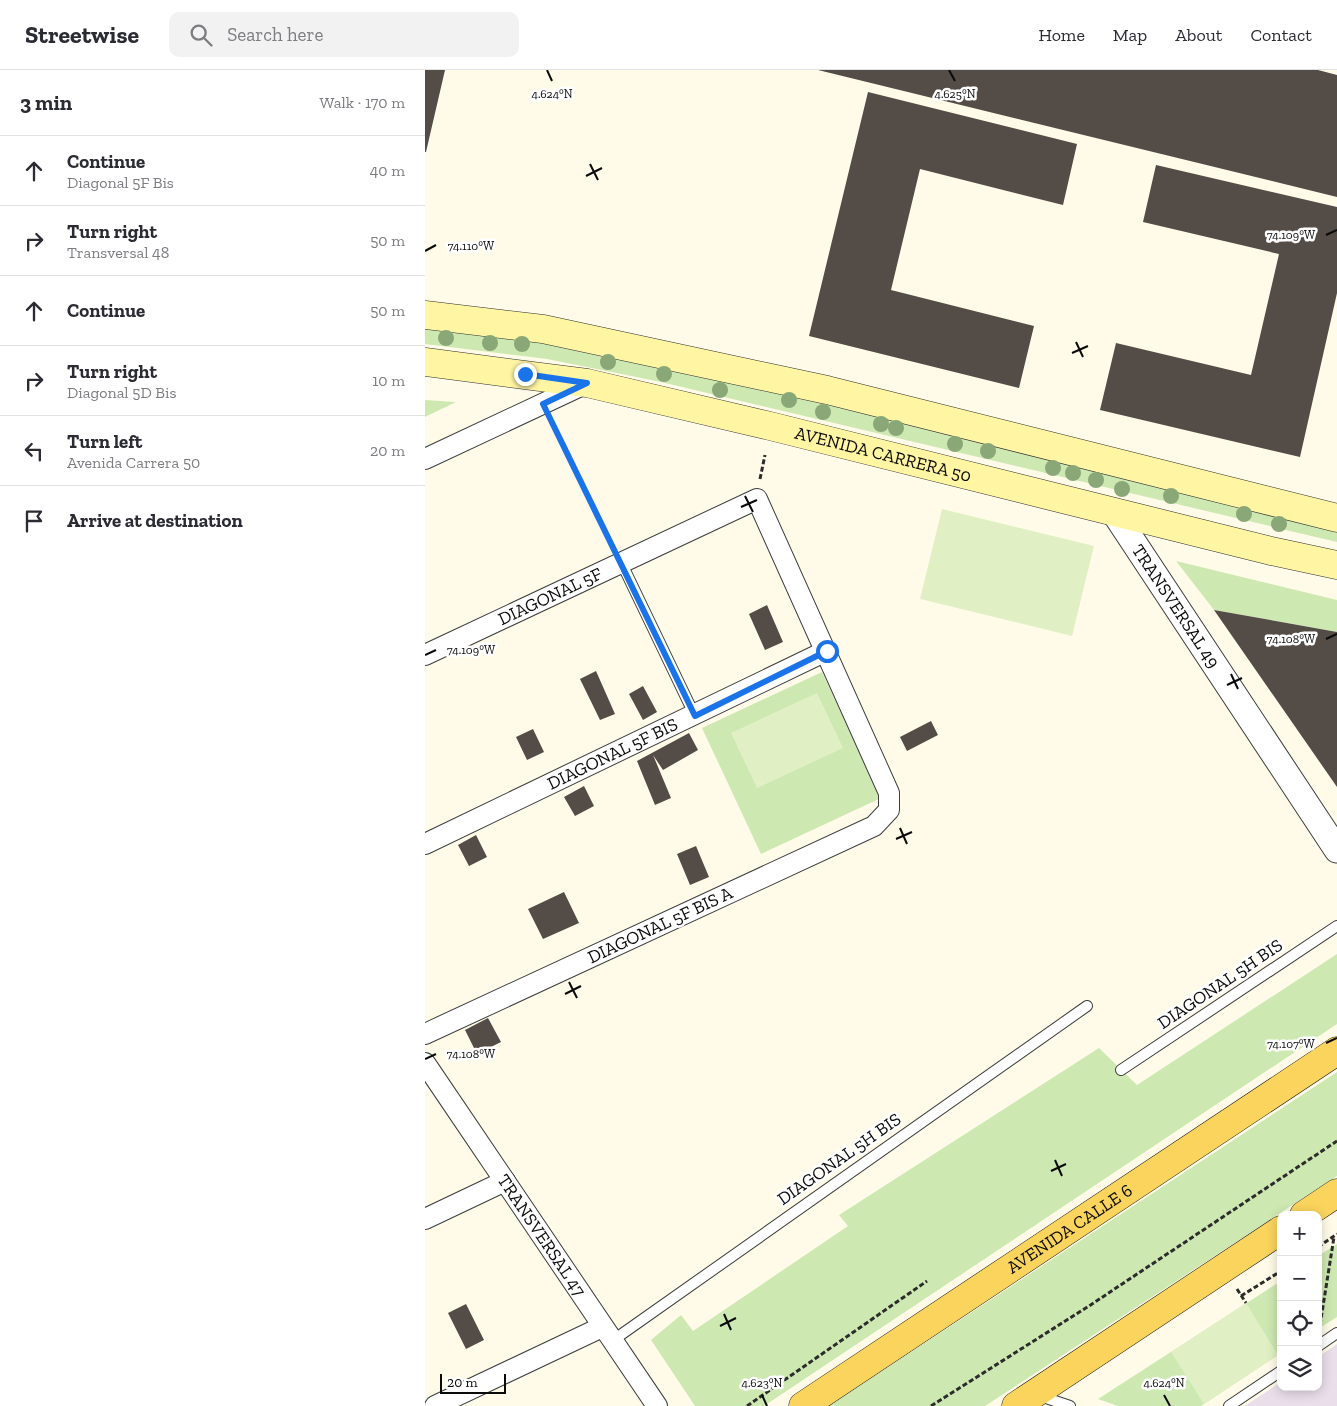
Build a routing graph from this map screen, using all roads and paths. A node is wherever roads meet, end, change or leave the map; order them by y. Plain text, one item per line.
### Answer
1 (425, 316) edge
2 (425, 362) edge
3 (587, 383) junction
4 (543, 404) junction
5 (425, 459) edge
6 (1113, 511) junction
7 (1337, 518) edge
8 (622, 564) junction
9 (1337, 565) edge
10 (827, 651) junction
11 (425, 655) edge
12 (695, 716) junction
13 (425, 844) edge
14 (1337, 850) edge
15 (1337, 926) edge
16 (1087, 1006) dead end
17 (425, 1034) edge
18 (1337, 1051) edge
19 (425, 1063) edge
20 (1121, 1070) dead end
21 (1337, 1141) edge
22 (505, 1181) junction
23 (1337, 1193) edge
24 (1310, 1211) edge
25 (425, 1219) edge
26 (1277, 1233) edge
27 (1336, 1236) edge
28 (1322, 1245) edge
29 (1277, 1274) edge
30 (927, 1281) dead end
31 (1246, 1303) dead end
32 (1322, 1313) edge
33 (607, 1334) junction
34 (1337, 1334) edge
35 (1322, 1343) edge
36 (1277, 1374) edge
37 (1025, 1400) edge
38 (435, 1406) edge
39 (657, 1406) edge
40 (747, 1406) edge
41 (803, 1406) edge
42 (931, 1406) edge
43 (1070, 1406) edge
44 (1229, 1406) edge

1 - 7 main road
2 - 3 main road, AVENIDA CARRERA 50
3 - 4 street
3 - 6 main road, AVENIDA CARRERA 50
4 - 5 street
4 - 8 path
6 - 9 main road, AVENIDA CARRERA 50
6 - 14 street, TRANSVERSAL 49
8 - 10 street, DIAGONAL 5F
8 - 11 street, DIAGONAL 5F
8 - 12 lane
10 - 12 street, DIAGONAL 5F BIS
10 - 17 street, DIAGONAL 5F BIS A
12 - 13 street, DIAGONAL 5F BIS
15 - 20 lane, DIAGONAL 5H BIS
16 - 33 lane, DIAGONAL 5H BIS
18 - 41 main road, AVENIDA CALLE 6
19 - 22 street, TRANSVERSAL 47
21 - 42 path
22 - 25 street
22 - 33 street, TRANSVERSAL 47
23 - 24 main road
26 - 37 main road
27 - 28 path
27 - 32 path
29 - 31 path
30 - 40 path
33 - 38 street
33 - 39 street, TRANSVERSAL 47
34 - 35 lane
36 - 44 lane
37 - 43 lane

